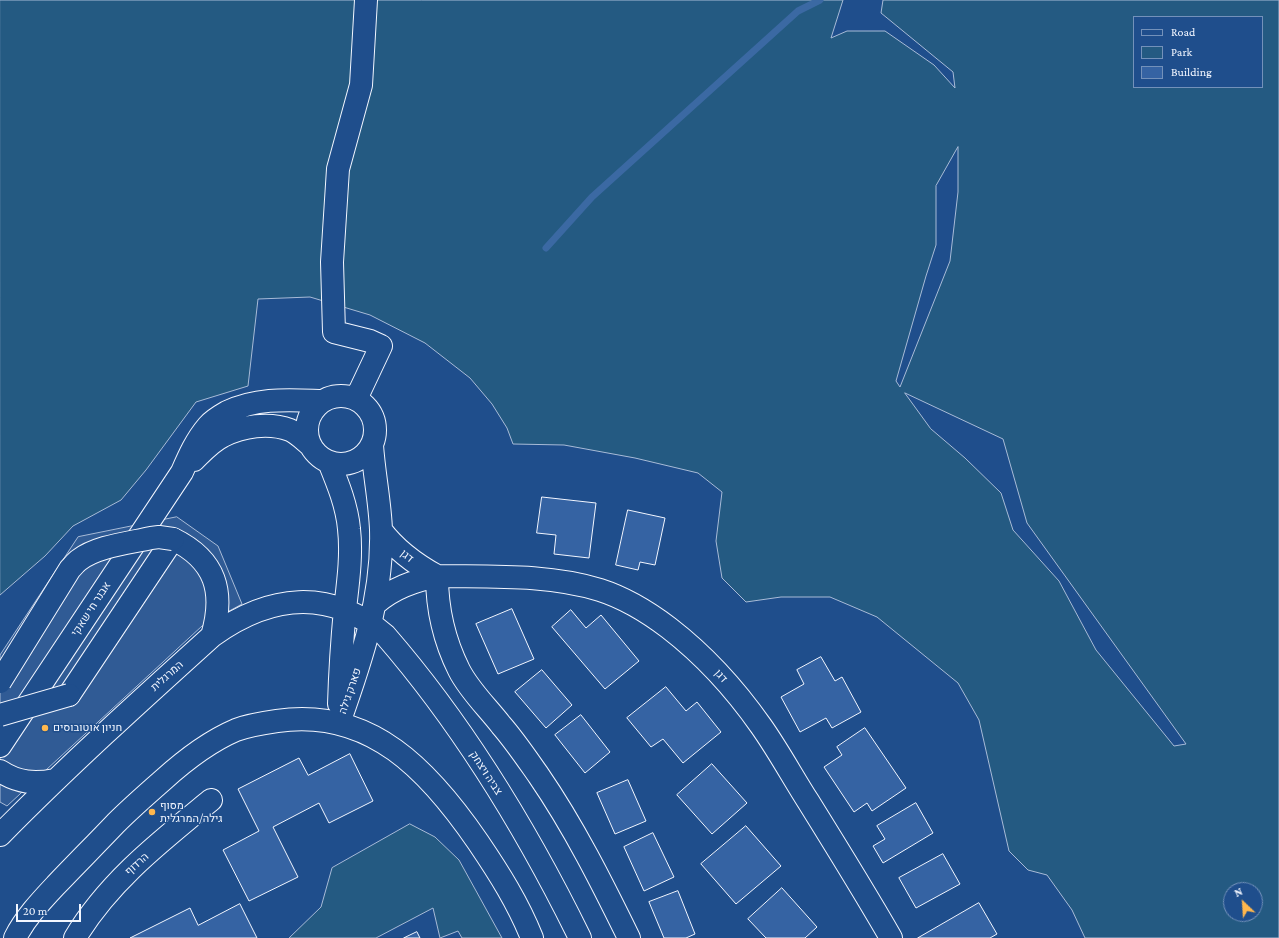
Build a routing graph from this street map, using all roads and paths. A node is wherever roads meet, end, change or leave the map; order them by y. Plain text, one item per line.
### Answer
1 (366, 0) edge
2 (356, 399) junction
3 (323, 401) junction
4 (310, 445) junction
5 (372, 446) junction
6 (329, 462) junction
7 (182, 472) junction
8 (381, 530) junction
9 (174, 539) junction
10 (438, 576) junction
11 (345, 610) junction
12 (373, 614) junction
13 (212, 636) junction
14 (0, 682) edge
15 (0, 715) edge
16 (339, 723) junction
17 (0, 746) edge
18 (0, 771) edge
19 (55, 780) junction
20 (211, 800) dead end
21 (0, 835) edge
22 (16, 937) edge
23 (75, 938) edge
24 (532, 938) edge
25 (580, 938) edge
26 (629, 938) edge
27 (891, 938) edge

1 - 2 street
2 - 3 street
2 - 5 street
3 - 4 street
3 - 7 street, אבנר חי שאקי
4 - 6 street
4 - 7 street, אבנר חי שאקי
5 - 6 street
5 - 8 street, פארק גילה
6 - 11 street, פארק גילה
7 - 17 street, אבנר חי שאקי
8 - 10 street, דגן
8 - 12 street, פארק גילה
9 - 13 street
9 - 14 street, bridge
9 - 15 street, bridge
10 - 12 street, דגן
10 - 26 street
10 - 27 street, דגן
11 - 12 street, המרגלית
11 - 13 street, המרגלית
11 - 16 street, פארק גילה
12 - 16 street, פארק גילה
12 - 25 street, צביה ויצחק
13 - 19 street, המרגלית
16 - 22 street
16 - 24 street
18 - 19 street
19 - 21 street, המרגלית
20 - 23 street, הרדוף

